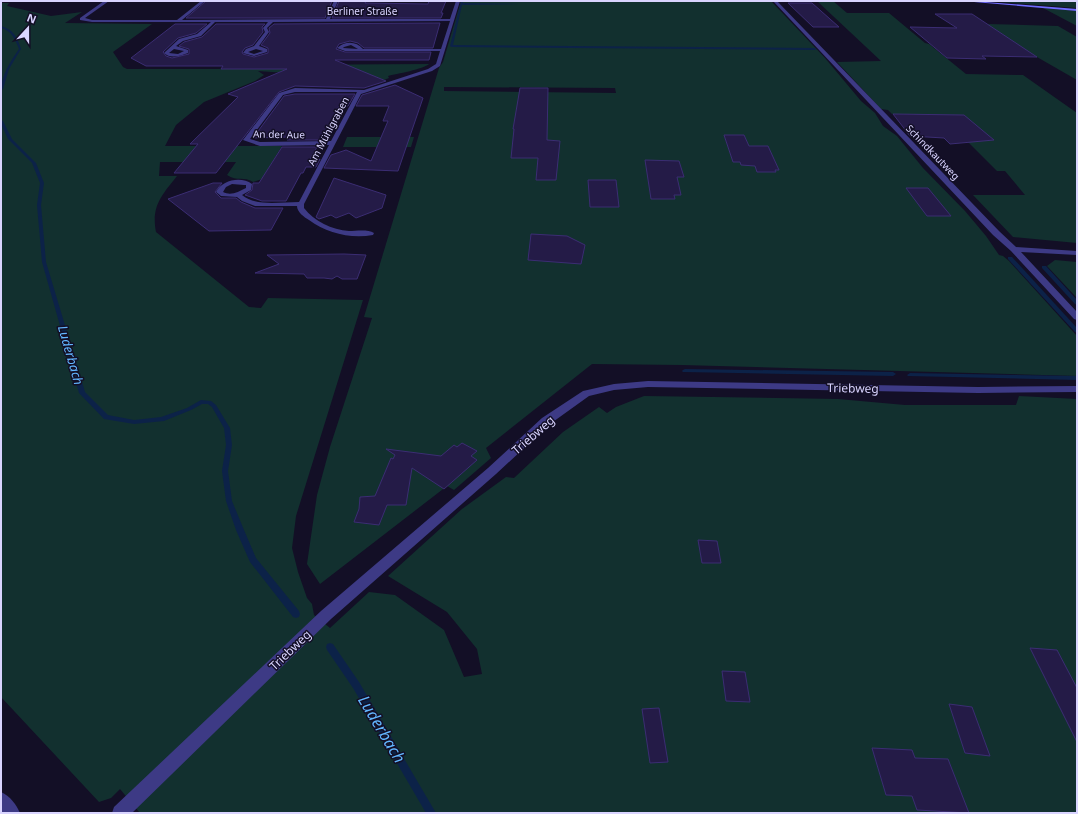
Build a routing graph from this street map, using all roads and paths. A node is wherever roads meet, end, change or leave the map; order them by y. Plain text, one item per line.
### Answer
1 (107, 1) edge
2 (203, 1) edge
3 (336, 1) edge
4 (458, 1) edge
5 (775, 1) edge
6 (974, 1) edge
7 (1077, 10) edge
8 (272, 20) junction
9 (328, 20) junction
10 (452, 20) junction
11 (178, 21) junction
12 (214, 21) junction
13 (173, 47) dead end
14 (256, 47) dead end
15 (362, 50) dead end
16 (443, 50) junction
17 (362, 91) junction
18 (333, 143) junction
19 (238, 195) dead end
20 (301, 204) junction
21 (370, 233) dead end
22 (1014, 249) junction
23 (1077, 253) edge
24 (1077, 317) edge
25 (1077, 389) edge
26 (1, 800) edge
27 (12, 813) edge
28 (120, 813) edge

1 - 11 street, Berliner Straße
2 - 11 street
3 - 9 street
4 - 10 street, Am Mühlgraben
5 - 22 street, Schindkautweg
6 - 7 street
8 - 9 street, Berliner Straße
8 - 12 street, Berliner Straße
8 - 14 street
9 - 10 street, Berliner Straße
10 - 16 street, Am Mühlgraben
11 - 12 street, Berliner Straße
12 - 13 street
15 - 16 street
16 - 17 street, Am Mühlgraben
17 - 18 street, Am Mühlgraben
17 - 18 street, An der Aue
18 - 20 street, Am Mühlgraben
19 - 20 street
20 - 21 street
22 - 23 street
22 - 24 street, Schindkautweg
25 - 28 street, Triebweg
26 - 27 street

